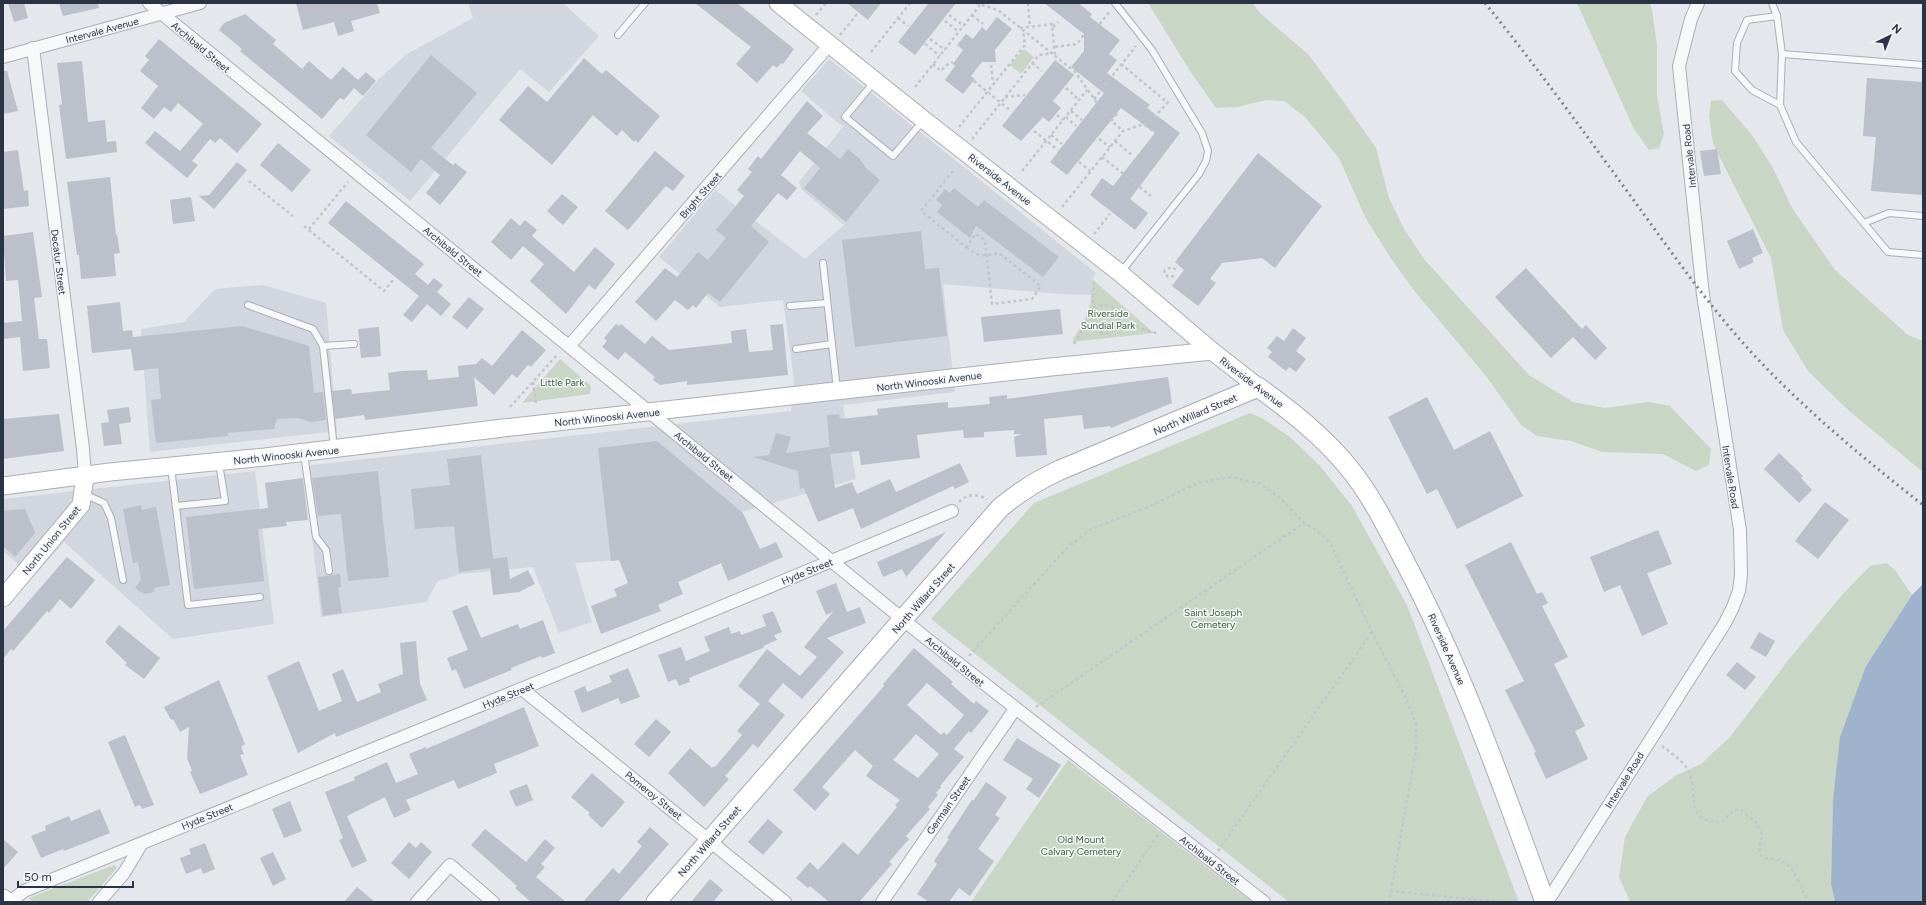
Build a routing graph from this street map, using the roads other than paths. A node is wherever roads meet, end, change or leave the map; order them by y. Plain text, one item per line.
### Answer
1 (149, 3) edge
2 (200, 3) edge
3 (644, 3) edge
4 (778, 3) edge
5 (1115, 3) edge
6 (1698, 3) edge
7 (1772, 3) edge
8 (161, 13) junction
9 (1777, 16) junction
10 (618, 35) dead end
11 (831, 45) junction
12 (33, 48) junction
13 (1782, 54) junction
14 (3, 57) edge
15 (1923, 65) edge
16 (875, 81) junction
17 (1780, 106) junction
18 (924, 120) junction
19 (1923, 216) edge
20 (1864, 223) junction
21 (1923, 255) edge
22 (823, 263) dead end
23 (1120, 273) junction
24 (827, 303) junction
25 (248, 305) dead end
26 (790, 306) dead end
27 (354, 344) dead end
28 (832, 344) junction
29 (570, 345) junction
30 (323, 346) junction
31 (796, 348) dead end
32 (1212, 351) junction
33 (1258, 388) junction
34 (837, 392) junction
35 (650, 412) junction
36 (334, 449) junction
37 (304, 452) junction
38 (219, 462) junction
39 (171, 467) junction
40 (85, 476) junction
41 (3, 486) edge
42 (83, 493) junction
43 (176, 506) junction
44 (952, 511) road end
45 (832, 561) junction
46 (329, 571) dead end
47 (123, 580) dead end
48 (260, 597) dead end
49 (3, 598) edge
50 (904, 620) junction
51 (522, 689) junction
52 (1015, 709) junction
53 (710, 840) junction
54 (142, 843) junction
55 (3, 898) edge
56 (9, 902) edge
57 (99, 902) edge
58 (417, 902) edge
59 (493, 902) edge
60 (656, 902) edge
61 (785, 902) edge
62 (882, 902) edge
63 (1264, 902) edge
64 (1546, 902) edge

1 - 8 street, Archibald Street
2 - 8 street, Intervale Avenue
3 - 10 lane
4 - 11 main road, Riverside Avenue
5 - 23 lane
6 - 64 street, Intervale Road
7 - 9 lane
8 - 12 street, Intervale Avenue
8 - 29 street, Archibald Street
9 - 13 lane
9 - 17 lane
11 - 16 main road, Riverside Avenue
11 - 29 street, Bright Street
12 - 14 street, Intervale Avenue
12 - 40 street, Decatur Street
13 - 15 lane
13 - 17 lane
16 - 18 main road, Riverside Avenue
16 - 18 lane
17 - 20 lane
18 - 23 main road, Riverside Avenue
19 - 20 lane
20 - 21 lane
22 - 24 lane
23 - 32 main road, Riverside Avenue
24 - 26 lane
24 - 28 lane
25 - 30 lane
27 - 30 lane
28 - 31 lane
28 - 34 lane
29 - 35 street, Archibald Street
30 - 36 lane
32 - 33 main road, Riverside Avenue
32 - 34 main road, North Winooski Avenue
33 - 50 main road, North Willard Street
33 - 64 main road, Riverside Avenue
34 - 35 main road, North Winooski Avenue
35 - 36 main road, North Winooski Avenue
35 - 45 street, Archibald Street
36 - 37 main road, North Winooski Avenue
37 - 38 main road, North Winooski Avenue
37 - 46 lane
38 - 39 main road, North Winooski Avenue
38 - 43 lane
39 - 40 main road, North Winooski Avenue
39 - 43 lane
40 - 41 main road, North Winooski Avenue
40 - 42 main road, North Union Street
42 - 47 lane
42 - 49 main road, North Union Street
43 - 48 lane
44 - 45 street, Hyde Street
45 - 50 street, Archibald Street
45 - 51 street, Hyde Street
50 - 52 street, Archibald Street
50 - 53 main road, North Willard Street
51 - 53 street, Pomeroy Street
51 - 54 street, Hyde Street
52 - 62 street, Germain Street
52 - 63 street, Archibald Street
53 - 60 main road, North Willard Street
53 - 61 street, Pomeroy Street
54 - 56 street, Hyde Street
54 - 57 street
55 - 56 main road
58 - 59 street

